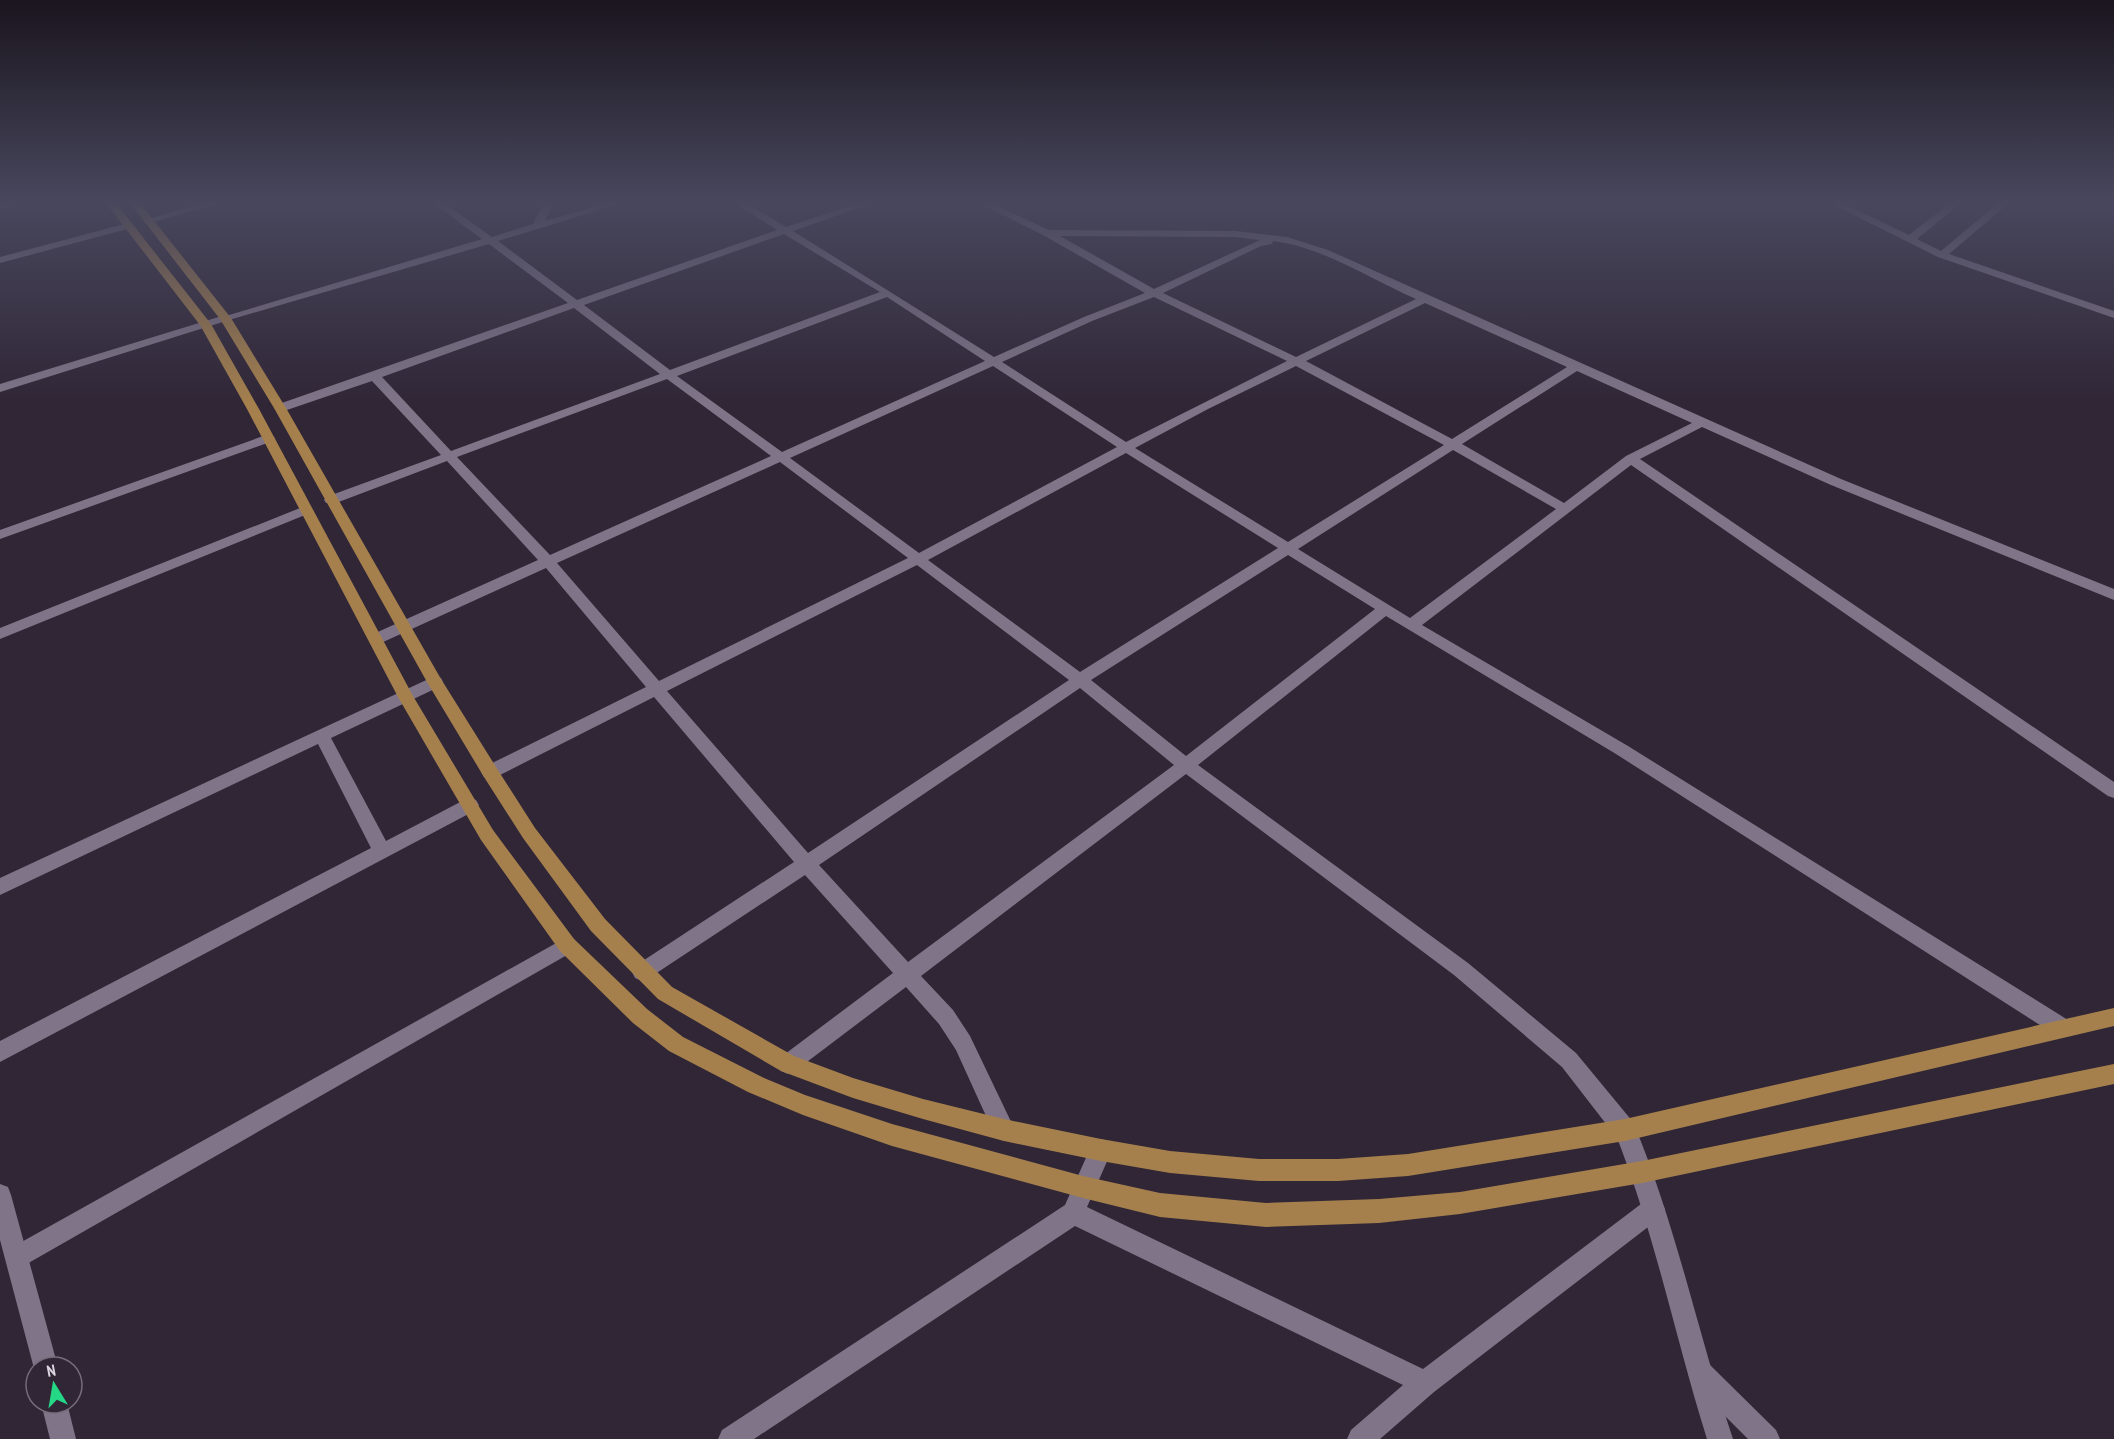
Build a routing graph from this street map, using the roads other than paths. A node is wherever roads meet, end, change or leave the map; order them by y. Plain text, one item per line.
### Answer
1 (163, 270) edge
2 (188, 270) edge
3 (389, 270) edge
4 (532, 270) edge
5 (668, 270) edge
6 (851, 270) edge
7 (1113, 270) edge
8 (1202, 270) edge
9 (1363, 270) edge
10 (1985, 270) edge
11 (888, 293) junction
12 (1154, 293) junction
13 (1425, 299) junction
14 (577, 304) junction
15 (2114, 315) edge
16 (225, 318) junction
17 (205, 324) junction
18 (994, 361) junction
19 (1298, 362) junction
20 (1577, 366) junction
21 (670, 375) junction
22 (374, 376) junction
23 (0, 388) edge
24 (280, 408) junction
25 (1701, 423) junction
26 (269, 438) junction
27 (1454, 444) junction
28 (1128, 449) junction
29 (447, 456) junction
30 (781, 457) junction
31 (1631, 459) junction
32 (331, 500) junction
33 (1565, 509) junction
34 (305, 510) junction
35 (0, 535) edge
36 (1290, 549) junction
37 (916, 560) junction
38 (549, 563) junction
39 (2114, 595) edge
40 (1385, 609) junction
41 (1411, 625) junction
42 (406, 627) junction
43 (0, 634) edge
44 (376, 639) junction
45 (1080, 680) junction
46 (435, 682) junction
47 (656, 690) junction
48 (406, 697) junction
49 (322, 736) junction
50 (1186, 765) junction
51 (490, 772) junction
52 (2114, 791) edge
53 (470, 805) junction
54 (381, 851) junction
55 (807, 865) junction
56 (0, 887) edge
57 (567, 945) junction
58 (642, 972) junction
59 (907, 975) junction
60 (2114, 1017) edge
61 (2061, 1027) junction
62 (0, 1052) edge
63 (788, 1064) junction
64 (2114, 1074) edge
65 (1004, 1130) junction
66 (1626, 1130) junction
67 (1101, 1150) junction
68 (1642, 1172) junction
69 (1083, 1187) junction
70 (0, 1195) edge
71 (1653, 1209) junction
72 (1074, 1212) junction
73 (17, 1257) junction
74 (42, 1355) edge
75 (1698, 1371) junction
76 (1425, 1383) junction
77 (57, 1415) edge
78 (1712, 1433) edge
79 (63, 1439) edge
80 (731, 1439) edge
81 (1360, 1439) edge
82 (1767, 1439) edge

1 - 17 main road
2 - 16 main road
3 - 16 street
4 - 14 street
5 - 14 street
6 - 11 street
7 - 12 street
8 - 12 street
9 - 13 street
10 - 15 street
11 - 18 street
11 - 21 street
12 - 18 street
12 - 19 street
13 - 19 street
13 - 20 street
14 - 21 street
14 - 22 street
16 - 17 street
16 - 24 main road
17 - 23 street
17 - 26 main road
18 - 28 street
18 - 30 street
19 - 27 street
19 - 28 street
20 - 25 street
20 - 27 street
21 - 29 street
21 - 30 street
22 - 24 street
22 - 29 street
24 - 32 main road
25 - 31 street
25 - 39 street
26 - 34 main road
26 - 35 street
27 - 33 street
27 - 36 street
28 - 36 street
28 - 37 street
29 - 32 street
29 - 38 street
30 - 37 street
30 - 38 street
31 - 33 street
31 - 52 street
32 - 42 main road
33 - 41 street
34 - 43 street
34 - 44 main road
36 - 40 street
36 - 45 street
37 - 45 street
37 - 47 street
38 - 42 street
38 - 47 street
40 - 41 street
40 - 50 street
41 - 61 street
42 - 44 street
42 - 46 main road
44 - 48 main road
45 - 50 street
45 - 55 street
46 - 48 street
46 - 51 main road
47 - 51 street
47 - 55 street
48 - 49 street
48 - 53 main road
49 - 54 street
49 - 56 street
50 - 59 street
50 - 66 street
51 - 58 main road
53 - 54 street
53 - 57 main road
54 - 62 street
55 - 58 street
55 - 59 street
57 - 69 main road
57 - 73 street
58 - 63 main road
59 - 63 street
59 - 65 street
60 - 61 main road
61 - 66 main road
63 - 65 main road
64 - 68 main road
65 - 67 main road
66 - 67 main road
66 - 68 street
67 - 69 street
68 - 69 main road
68 - 71 street
69 - 72 street
70 - 73 street
71 - 75 street
71 - 76 street
72 - 76 street
72 - 80 street
73 - 74 street
75 - 78 street
75 - 82 street
76 - 81 street
77 - 79 street

